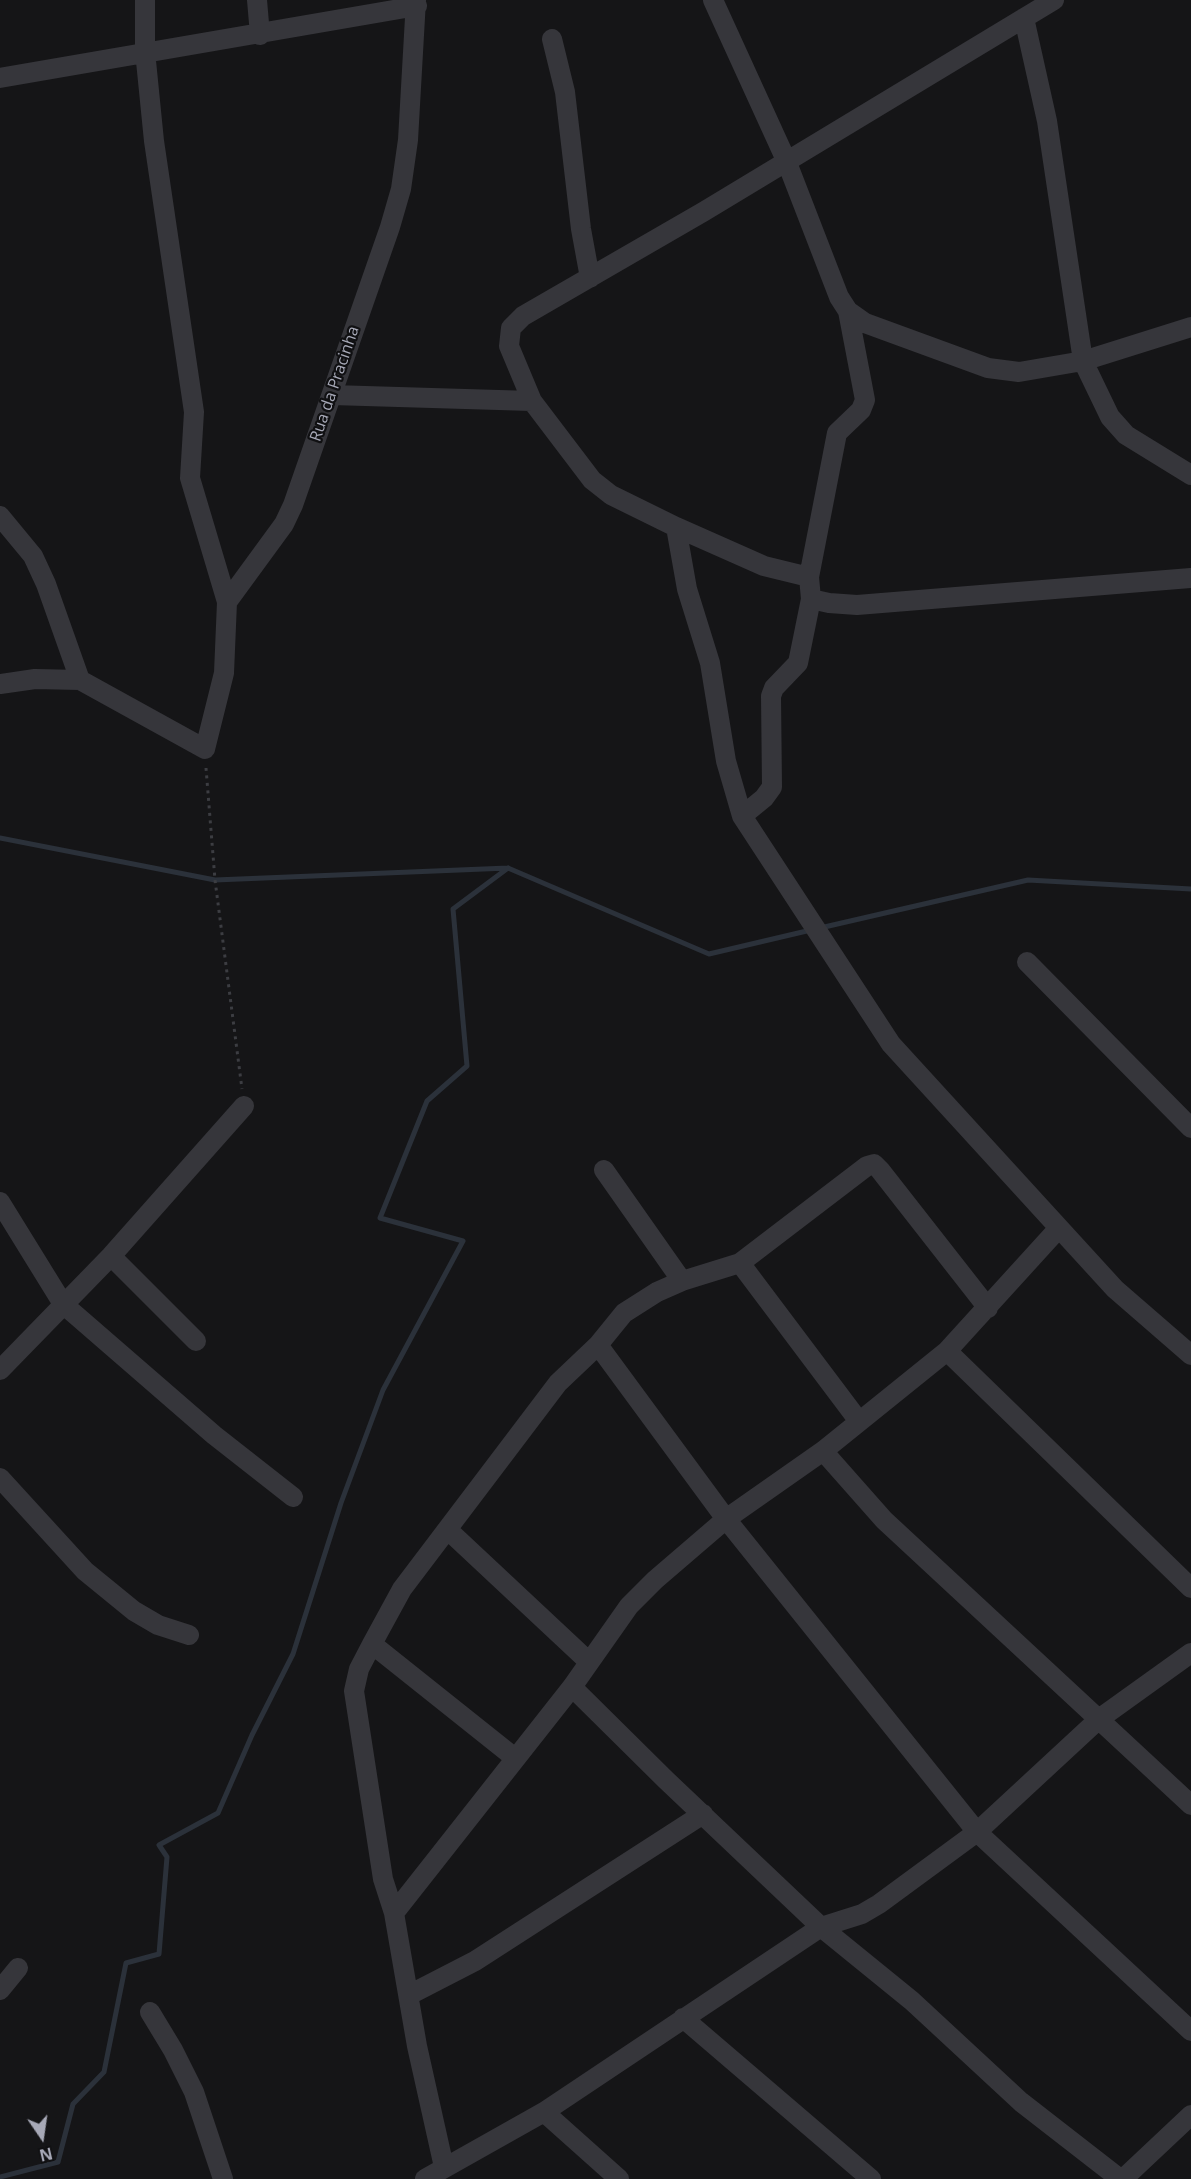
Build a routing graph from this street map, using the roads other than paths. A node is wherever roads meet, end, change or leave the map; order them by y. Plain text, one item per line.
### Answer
1 (145, 0) edge
2 (257, 0) edge
3 (713, 0) edge
4 (1054, 0) edge
5 (417, 3) edge
6 (1024, 18) junction
7 (260, 35) junction
8 (552, 39) dead end
9 (145, 51) junction
10 (0, 78) edge
11 (786, 160) junction
12 (590, 278) junction
13 (848, 311) junction
14 (1191, 327) edge
15 (1083, 361) junction
16 (332, 395) junction
17 (532, 401) junction
18 (1191, 475) edge
19 (0, 516) edge
20 (676, 527) junction
21 (809, 577) junction
22 (1191, 578) edge
23 (811, 599) junction
24 (227, 602) junction
25 (80, 680) junction
26 (0, 684) edge
27 (741, 816) junction
28 (1027, 962) dead end
29 (244, 1106) road end
30 (1191, 1128) edge
31 (604, 1170) dead end
32 (0, 1202) edge
33 (1058, 1229) junction
34 (111, 1256) junction
35 (740, 1263) junction
36 (682, 1281) junction
37 (63, 1304) junction
38 (988, 1308) junction
39 (196, 1341) dead end
40 (598, 1345) junction
41 (947, 1351) junction
42 (1191, 1355) edge
43 (0, 1370) edge
44 (858, 1420) junction
45 (823, 1451) junction
46 (0, 1478) edge
47 (293, 1497) dead end
48 (726, 1520) junction
49 (448, 1530) junction
50 (1191, 1588) edge
51 (189, 1635) dead end
52 (372, 1644) junction
53 (1191, 1653) edge
54 (588, 1661) junction
55 (572, 1687) junction
56 (1099, 1719) junction
57 (514, 1758) junction
58 (1191, 1805) edge
59 (703, 1814) junction
60 (977, 1832) junction
61 (394, 1913) junction
62 (821, 1927) junction
63 (18, 1968) dead end
64 (0, 1990) edge
65 (409, 1995) junction
66 (150, 2012) dead end
67 (683, 2018) junction
68 (1191, 2031) edge
69 (544, 2112) junction
70 (1191, 2115) edge
71 (444, 2167) junction
72 (223, 2179) edge
73 (425, 2179) edge
74 (620, 2179) edge
75 (871, 2179) edge
76 (1121, 2179) edge

1 - 9 street
2 - 7 street
3 - 11 street
4 - 6 street
5 - 7 street
5 - 16 street, Rua da Pracinha
6 - 11 street
6 - 15 street
7 - 9 street
8 - 12 street
9 - 10 street
9 - 24 street
11 - 12 street
11 - 13 street
12 - 17 street
13 - 15 street
13 - 21 street
14 - 15 street
15 - 18 street
16 - 17 street
16 - 24 street, Rua da Pracinha
17 - 20 street
19 - 25 street
20 - 21 street
20 - 27 street
21 - 23 street
22 - 23 street
23 - 27 street
24 - 25 street
25 - 26 street
27 - 33 street
28 - 30 street
29 - 34 street
31 - 36 street
32 - 37 street
33 - 38 street
33 - 42 street
34 - 37 street
34 - 39 street
35 - 36 street
35 - 38 street
35 - 44 street
36 - 40 street
37 - 43 street
37 - 47 street
38 - 41 street
40 - 48 street
40 - 49 street
41 - 44 street
41 - 50 street
44 - 45 street
45 - 48 street
45 - 56 street
46 - 51 street
48 - 54 street
48 - 60 street
49 - 52 street
49 - 54 street
52 - 57 street
52 - 61 street
53 - 56 street
54 - 55 street
55 - 57 street
55 - 59 street
56 - 58 street
56 - 60 street
57 - 61 street
59 - 62 street
59 - 65 street
60 - 62 street
60 - 68 street
61 - 65 street
62 - 67 street
62 - 76 street
63 - 64 street
65 - 71 street
66 - 72 street
67 - 69 street
67 - 75 street
69 - 71 street
69 - 74 street
70 - 76 street
71 - 73 street

